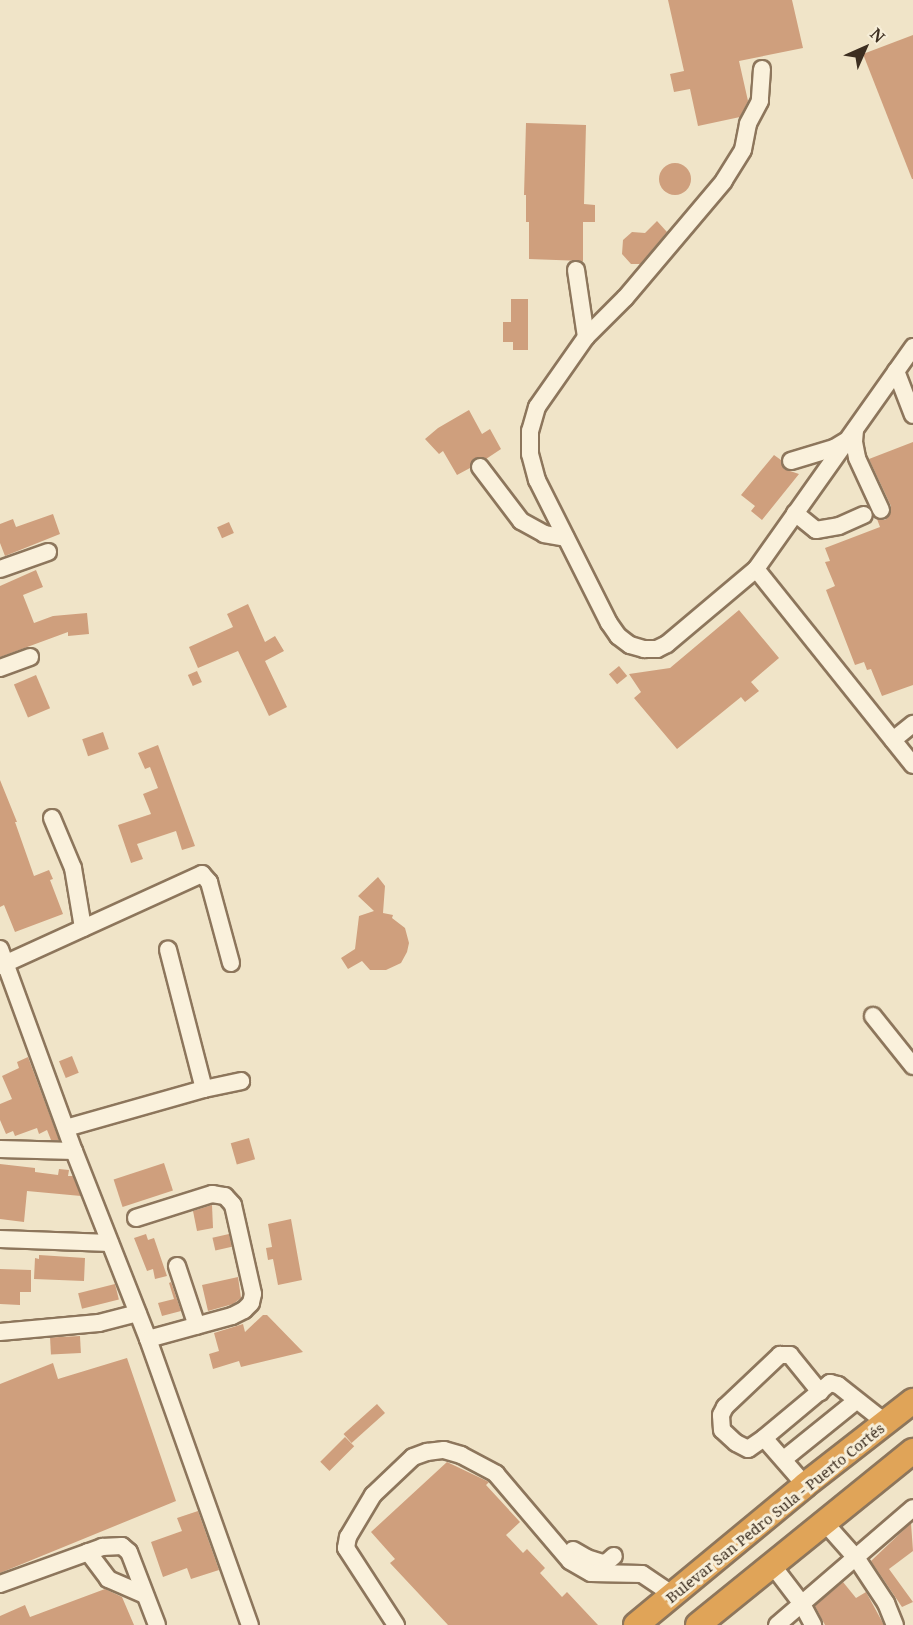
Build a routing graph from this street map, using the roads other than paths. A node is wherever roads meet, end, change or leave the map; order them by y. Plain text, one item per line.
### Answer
1 (762, 69) dead end
2 (576, 270) dead end
3 (586, 338) junction
4 (913, 347) edge
5 (896, 371) junction
6 (913, 415) edge
7 (851, 435) junction
8 (791, 461) dead end
9 (480, 466) dead end
10 (881, 510) dead end
11 (795, 513) junction
12 (864, 515) dead end
13 (566, 538) junction
14 (48, 552) dead end
15 (756, 569) junction
16 (0, 570) edge
17 (30, 657) dead end
18 (0, 668) edge
19 (913, 724) edge
20 (892, 740) junction
21 (913, 765) edge
22 (52, 818) dead end
23 (82, 928) junction
24 (168, 950) dead end
25 (2, 960) edge
26 (231, 963) dead end
27 (873, 1016) dead end
28 (913, 1066) edge
29 (241, 1081) dead end
30 (204, 1089) junction
31 (66, 1128) junction
32 (0, 1149) edge
33 (74, 1151) junction
34 (136, 1218) dead end
35 (0, 1239) edge
36 (110, 1243) junction
37 (177, 1266) dead end
38 (138, 1313) junction
39 (197, 1326) junction
40 (0, 1332) edge
41 (148, 1339) junction
42 (820, 1392) junction
43 (856, 1401) junction
44 (913, 1401) edge
45 (886, 1423) junction
46 (764, 1438) junction
47 (913, 1451) edge
48 (784, 1459) junction
49 (805, 1485) junction
50 (912, 1512) edge
51 (825, 1523) junction
52 (544, 1532) junction
53 (88, 1552) junction
54 (614, 1556) dead end
55 (857, 1559) junction
56 (773, 1566) junction
57 (0, 1584) edge
58 (673, 1594) junction
59 (145, 1595) junction
60 (802, 1604) junction
61 (157, 1625) edge
62 (250, 1625) edge
63 (396, 1625) edge
64 (636, 1625) edge
65 (698, 1625) edge
66 (777, 1625) edge
67 (813, 1625) edge
68 (895, 1625) edge

1 - 3 street
2 - 3 street
3 - 13 street
4 - 5 street
5 - 6 street
5 - 7 street
7 - 8 street
7 - 10 street
7 - 11 street
9 - 13 street
11 - 12 street
11 - 15 street
13 - 15 street
14 - 16 street
15 - 20 street
17 - 18 street
19 - 20 street
20 - 21 street
22 - 23 street
23 - 25 street
23 - 26 street
24 - 30 street
25 - 31 street
27 - 28 street
29 - 30 street
30 - 31 street
31 - 33 street
32 - 33 street
33 - 36 street
34 - 39 street
35 - 36 street
36 - 38 street
37 - 39 street
38 - 40 street
38 - 41 street
39 - 41 street
41 - 62 street
42 - 43 street
42 - 46 street
42 - 46 street
43 - 45 street
43 - 48 street
44 - 45 highway, Bulevar San Pedro Sula - Puerto Cortés
45 - 49 highway, Bulevar San Pedro Sula - Puerto Cortés
46 - 48 street
47 - 51 highway
48 - 49 street
49 - 58 highway, Bulevar San Pedro Sula - Puerto Cortés
50 - 55 street
51 - 55 street
51 - 56 highway
52 - 54 street
52 - 58 street
52 - 63 street
53 - 57 street
53 - 59 street
53 - 59 street
55 - 60 street
55 - 68 street
56 - 60 street
56 - 65 highway
58 - 64 highway, Bulevar San Pedro Sula - Puerto Cortés
59 - 61 street
60 - 66 street
60 - 67 street

